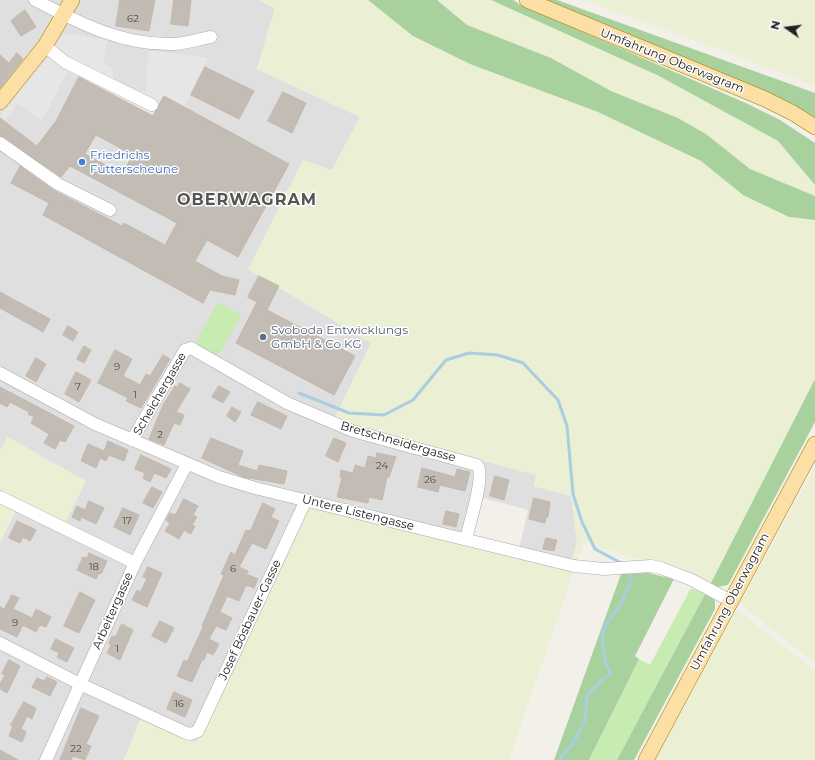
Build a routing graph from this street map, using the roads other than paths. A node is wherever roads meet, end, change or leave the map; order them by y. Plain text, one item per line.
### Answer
1 (35, 0) edge
2 (72, 0) edge
3 (526, 0) edge
4 (64, 15) junction
5 (211, 37) dead end
6 (45, 46) junction
7 (0, 102) edge
8 (152, 105) dead end
9 (815, 127) edge
10 (0, 143) edge
11 (110, 210) dead end
12 (188, 348) joint
13 (0, 373) edge
14 (132, 440) junction
15 (815, 444) edge
16 (187, 464) junction
17 (0, 497) edge
18 (306, 500) junction
19 (466, 539) junction
20 (135, 563) junction
21 (731, 601) junction
22 (0, 643) edge
23 (80, 684) junction
24 (46, 760) edge
25 (646, 760) edge

1 - 4 street
2 - 4 main road
3 - 9 main road, Umfahrung Oberwagram
4 - 5 street
4 - 6 main road
6 - 7 main road
6 - 8 street
10 - 11 street
12 - 14 street, Scheichergasse
12 - 19 street, Bretschneidergasse
13 - 14 street, Untere Listengasse
14 - 16 street, Untere Listengasse
15 - 21 main road, Umfahrung Oberwagram
16 - 18 street, Untere Listengasse
16 - 20 street, Arbeitergasse
17 - 20 street
18 - 19 street, Untere Listengasse
18 - 23 street, Josef Bösbauer-Gasse
19 - 21 street, Untere Listengasse
20 - 23 street, Arbeitergasse
21 - 25 main road, Umfahrung Oberwagram
22 - 23 street
23 - 24 street, Arbeitergasse

